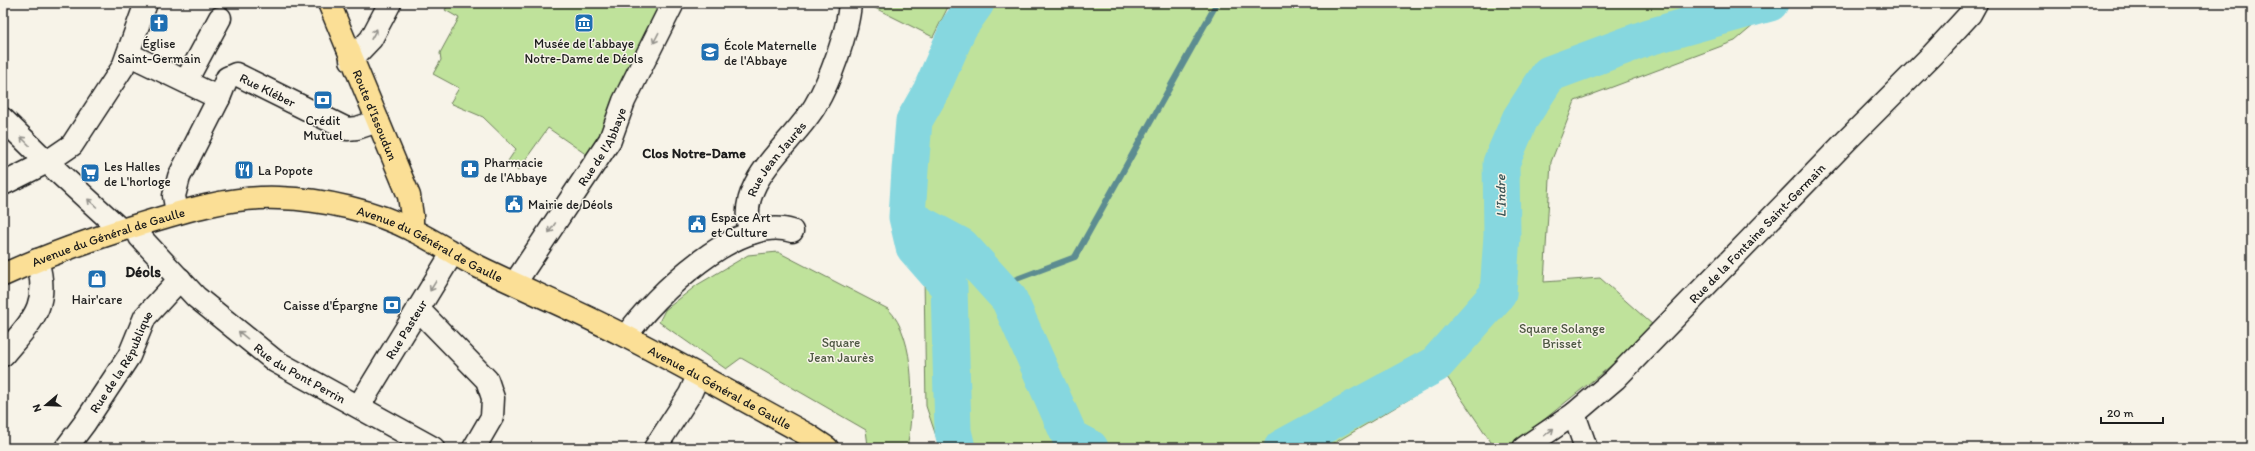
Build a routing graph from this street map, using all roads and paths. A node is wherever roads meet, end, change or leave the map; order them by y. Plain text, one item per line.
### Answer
1 (146, 3) edge
2 (329, 3) edge
3 (390, 3) edge
4 (674, 3) edge
5 (850, 3) edge
6 (1976, 3) edge
7 (220, 18) dead end
8 (128, 54) junction
9 (351, 60) junction
10 (186, 81) junction
11 (219, 98) junction
12 (3, 119) edge
13 (378, 121) junction
14 (47, 162) junction
15 (3, 184) edge
16 (177, 212) junction
17 (129, 228) junction
18 (412, 230) junction
19 (792, 231) dead end
20 (751, 233) junction
21 (453, 252) junction
22 (37, 260) junction
23 (3, 275) edge
24 (180, 279) junction
25 (515, 283) junction
26 (418, 309) junction
27 (626, 336) junction
28 (3, 355) edge
29 (698, 376) junction
30 (359, 406) junction
31 (1574, 414) junction
32 (66, 448) edge
33 (433, 448) edge
34 (474, 448) edge
35 (655, 448) edge
36 (827, 448) edge
37 (1524, 448) edge
38 (1586, 448) edge

1 - 8 street
2 - 9 main road, Route d'Issoudun
9 -> 3 street
4 -> 25 street, Rue de l'Abbaye
5 - 20 street, Rue Jean Jaurès
6 - 31 street, Rue de la Fontaine Saint-Germain
7 - 10 street
8 - 10 street
8 - 14 street
9 - 13 main road, Route d'Issoudun
10 - 11 street
11 - 13 street, Rue Kléber
11 - 16 street
14 -> 12 street, Rue du Pont Perrin
13 - 18 main road, Route d'Issoudun
14 - 15 street
17 -> 14 street, Rue du Pont Perrin
16 - 17 main road, Avenue du Général de Gaulle
16 - 18 main road, Avenue du Général de Gaulle
17 - 22 main road, Avenue du Général de Gaulle
17 - 24 street, Rue du Pont Perrin
18 - 21 main road, Avenue du Général de Gaulle
19 - 20 street
20 - 27 street
21 - 25 main road, Avenue du Général de Gaulle
21 -> 26 street, Rue Pasteur
22 - 23 main road, Avenue du Général de Gaulle
22 - 28 street
30 -> 24 street, Rue du Pont Perrin
24 - 32 street, Rue de la République
25 - 27 main road, Avenue du Général de Gaulle
26 - 30 street, Rue Pasteur
26 - 34 street
27 - 29 main road, Avenue du Général de Gaulle
29 - 35 street
29 - 36 main road, Avenue du Général de Gaulle
30 - 33 street, Rue du Pont Perrin
37 -> 31 street, Rue de la Fontaine Saint-Germain
31 - 38 street

